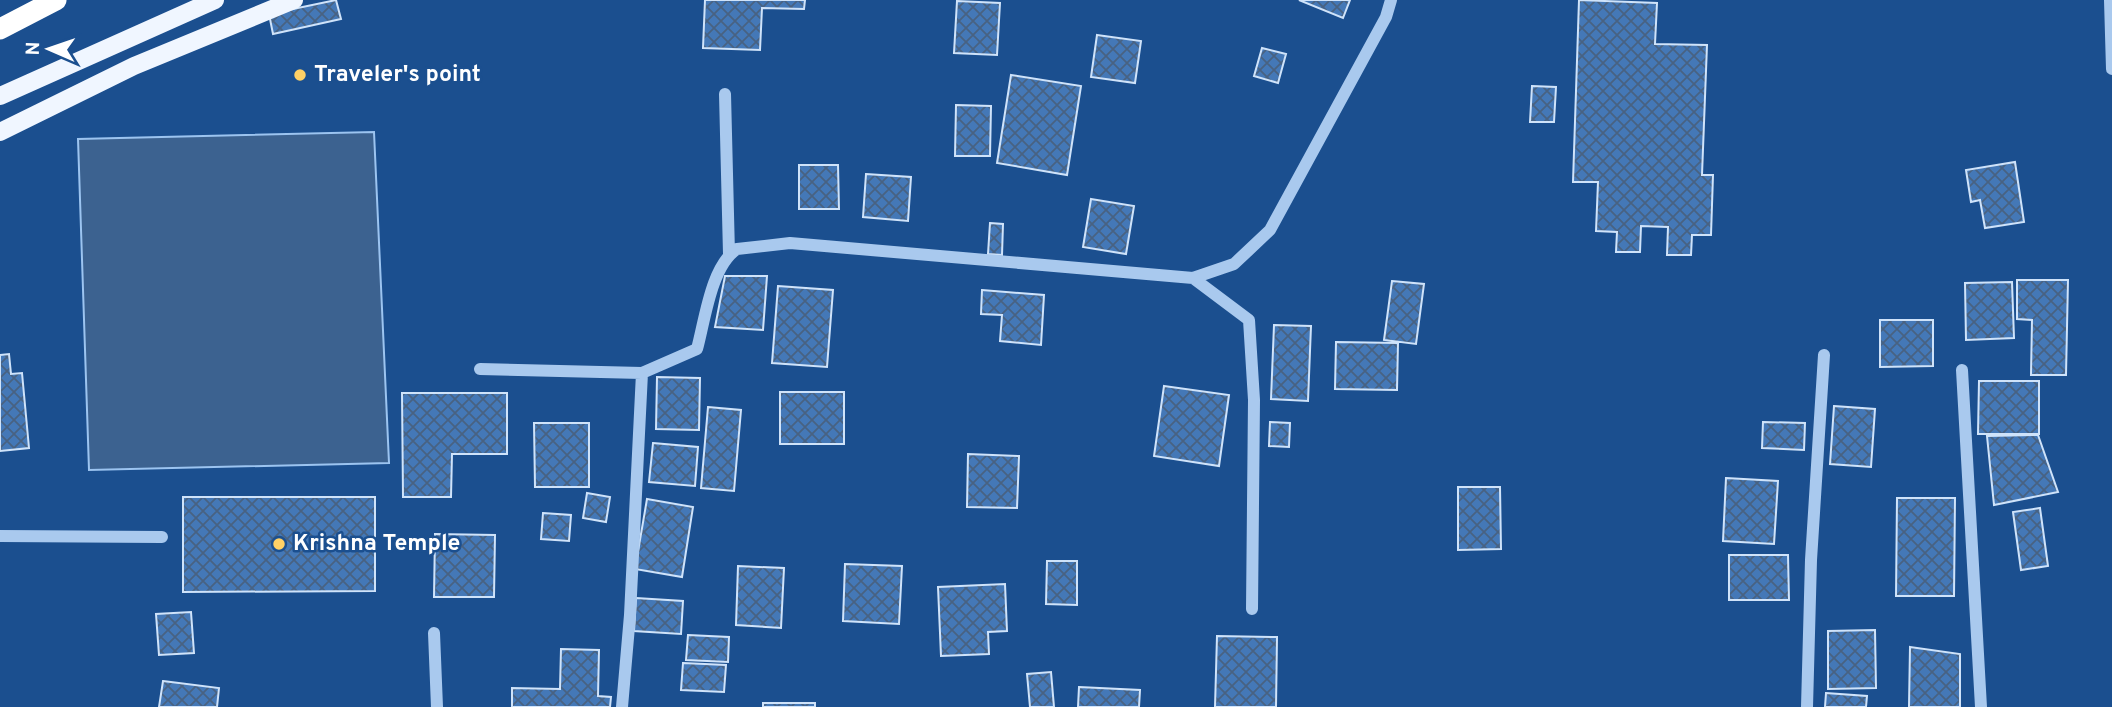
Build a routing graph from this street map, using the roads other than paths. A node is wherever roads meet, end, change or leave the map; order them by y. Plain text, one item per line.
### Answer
1 (55, 0) edge
2 (215, 0) edge
3 (294, 0) edge
4 (1391, 0) edge
5 (2110, 0) edge
6 (0, 29) edge
7 (2112, 69) edge
8 (725, 94) dead end
9 (0, 96) edge
10 (0, 132) edge
11 (729, 254) junction
12 (1193, 278) junction
13 (1824, 355) dead end
14 (480, 369) dead end
15 (1962, 370) dead end
16 (642, 373) junction
17 (0, 536) edge
18 (162, 537) dead end
19 (1252, 609) dead end
20 (434, 633) dead end
21 (437, 707) edge
22 (622, 707) edge
23 (1807, 707) edge
24 (1981, 707) edge

1 - 6 highway
2 - 9 main road
3 - 10 main road
4 - 12 street
5 - 7 street
8 - 11 street
11 - 12 street
11 - 16 street
12 - 19 street
13 - 23 street
14 - 16 street
15 - 24 street
16 - 22 street
17 - 18 street
20 - 21 street

